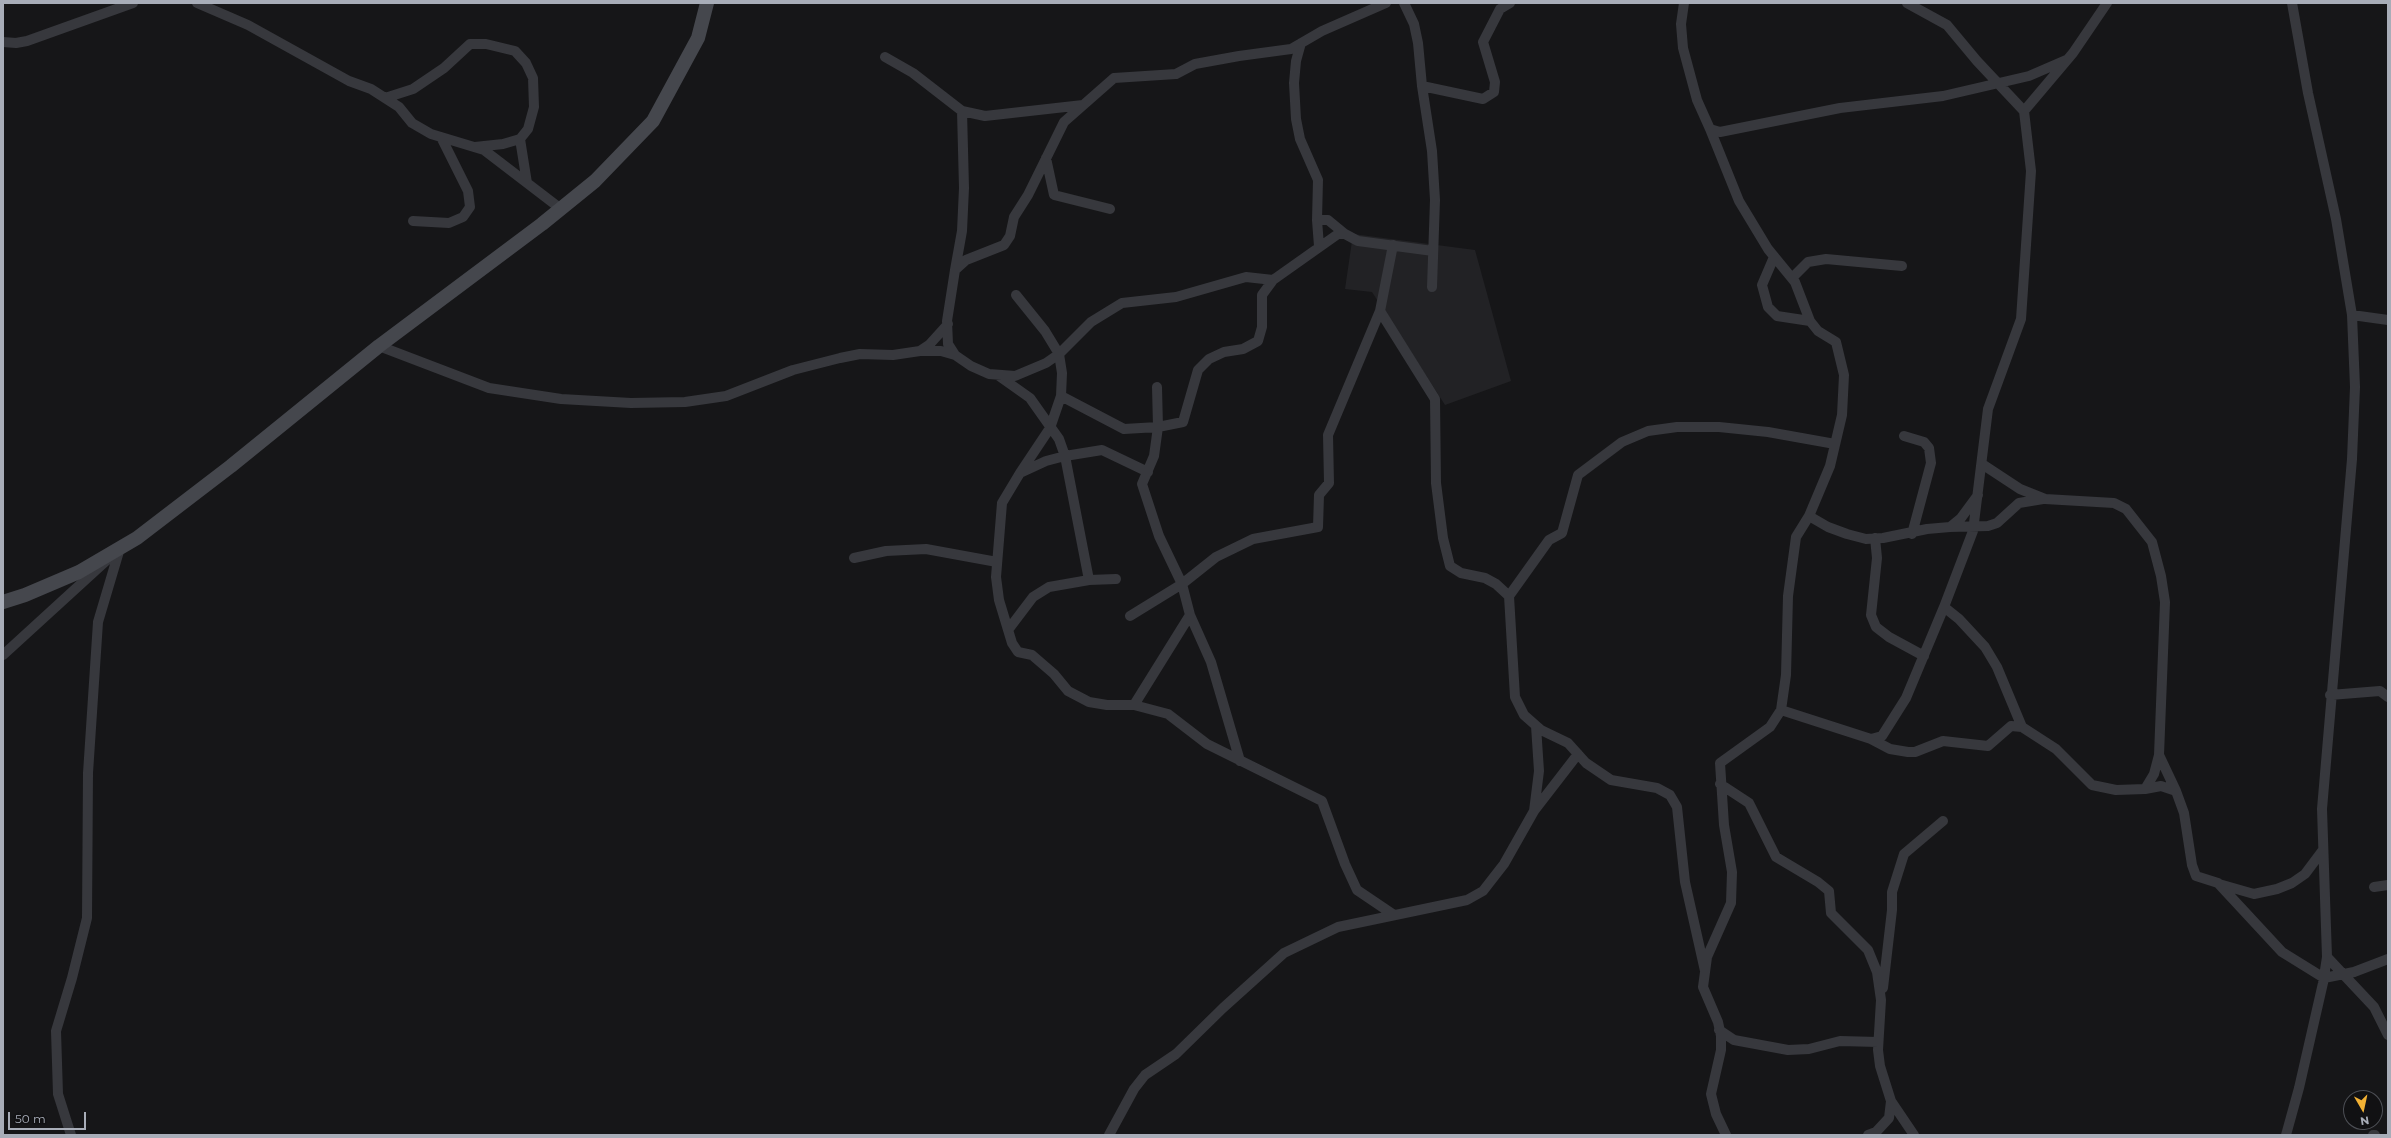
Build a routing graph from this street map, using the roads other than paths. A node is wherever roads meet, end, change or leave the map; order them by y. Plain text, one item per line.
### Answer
1 (133, 3) edge
2 (197, 3) edge
3 (707, 3) edge
4 (1386, 3) edge
5 (1404, 3) edge
6 (1510, 3) edge
7 (1684, 3) edge
8 (1907, 3) edge
9 (2107, 3) edge
10 (2292, 3) edge
11 (3, 42) edge
12 (1301, 43) junction
13 (885, 57) dead end
14 (2068, 59) junction
15 (2000, 83) junction
16 (1422, 86) junction
17 (385, 98) junction
18 (1083, 105) junction
19 (962, 111) junction
20 (2024, 111) junction
21 (1710, 129) junction
22 (441, 137) junction
23 (520, 139) junction
24 (473, 147) junction
25 (1046, 158) junction
26 (527, 183) junction
27 (561, 209) junction
28 (1110, 209) dead end
29 (1318, 220) junction
30 (413, 221) dead end
31 (1345, 234) junction
32 (1393, 245) junction
33 (1319, 246) junction
34 (1433, 251) junction
35 (1774, 257) junction
36 (1902, 266) dead end
37 (955, 270) junction
38 (1792, 278) junction
39 (1273, 280) junction
40 (1432, 287) dead end
41 (1016, 295) dead end
42 (1380, 311) junction
43 (2352, 315) junction
44 (2388, 320) edge
45 (1810, 321) junction
46 (948, 324) junction
47 (379, 346) junction
48 (920, 351) junction
49 (1059, 354) junction
50 (955, 355) junction
51 (997, 375) junction
52 (1157, 387) dead end
53 (1061, 396) junction
54 (1158, 427) junction
55 (1050, 428) junction
56 (1904, 436) dead end
57 (1835, 444) junction
58 (1065, 456) junction
59 (1982, 464) junction
60 (1148, 472) junction
61 (1020, 473) junction
62 (1979, 494) junction
63 (2045, 499) junction
64 (1809, 516) junction
65 (1950, 527) junction
66 (1974, 527) junction
67 (1912, 534) junction
68 (1875, 538) junction
69 (120, 548) junction
70 (854, 558) dead end
71 (997, 562) junction
72 (1116, 579) dead end
73 (1089, 580) junction
74 (1182, 584) junction
75 (1509, 596) junction
76 (3, 602) edge
77 (1944, 607) junction
78 (1190, 615) junction
79 (1130, 616) dead end
80 (1008, 630) junction
81 (3, 656) edge
82 (1924, 656) junction
83 (2384, 691) edge
84 (2330, 695) junction
85 (2388, 697) edge
86 (1134, 705) junction
87 (1781, 710) junction
88 (1536, 726) junction
89 (2022, 727) junction
90 (1871, 739) junction
91 (1578, 754) junction
92 (2159, 755) junction
93 (1240, 761) junction
94 (1720, 784) junction
95 (2145, 789) junction
96 (2176, 791) junction
97 (1534, 811) junction
98 (1943, 821) dead end
99 (2323, 850) junction
100 (2218, 883) junction
101 (2388, 886) edge
102 (2374, 887) dead end
103 (1394, 915) junction
104 (2327, 957) junction
105 (2388, 959) edge
106 (1705, 971) junction
107 (2342, 974) junction
108 (2324, 978) junction
109 (1881, 1000) junction
110 (1719, 1030) junction
111 (2388, 1035) edge
112 (1878, 1042) junction
113 (1891, 1101) junction
114 (71, 1135) edge
115 (1109, 1135) edge
116 (1726, 1135) edge
117 (1868, 1135) edge
118 (1914, 1135) edge
119 (2286, 1135) edge

1 - 11 street
2 - 17 street
3 - 27 street
4 - 12 street
5 - 16 street
6 - 16 street
7 - 21 street
8 - 15 street
9 - 14 street
10 - 43 street
12 - 18 street
12 - 29 street
13 - 19 street
14 - 15 street
14 - 20 street
15 - 20 street
15 - 21 street
16 - 34 street
17 - 22 street
17 - 23 street
18 - 19 street
18 - 25 street
19 - 37 street
20 - 59 street
21 - 35 street
22 - 24 street
22 - 30 street
23 - 24 street
23 - 26 street
24 - 26 street
25 - 28 street
25 - 37 street
26 - 27 street
27 - 47 street
29 - 31 street
29 - 33 street
31 - 32 street
31 - 33 street
32 - 34 street
32 - 42 street
33 - 39 street
34 - 40 street
35 - 38 street
35 - 45 street
36 - 38 street
37 - 46 street
38 - 45 street
39 - 49 street
39 - 54 street
41 - 49 street
42 - 74 street
42 - 75 street
43 - 44 street
43 - 84 street
45 - 57 street
46 - 48 street
46 - 50 street
47 - 48 street
47 - 69 street
48 - 50 street
49 - 51 street
49 - 53 street
50 - 51 street
51 - 55 street
52 - 54 street
53 - 54 street
53 - 55 street
54 - 60 street
55 - 58 street
55 - 61 street
56 - 67 street
57 - 64 street
57 - 75 street
58 - 60 street
58 - 61 street
58 - 73 street
59 - 62 street
59 - 63 street
60 - 74 street
61 - 71 street
62 - 65 street
62 - 66 street
63 - 66 street
63 - 92 street
64 - 68 street
64 - 87 street
65 - 66 street
65 - 67 street
66 - 77 street
67 - 68 street
68 - 82 street
69 - 76 street
69 - 81 street
69 - 114 street
70 - 71 street
71 - 80 street
72 - 73 street
73 - 80 street
74 - 78 street
74 - 79 street
75 - 88 street
77 - 82 street
77 - 89 street
78 - 86 street
78 - 93 street
80 - 86 street
82 - 90 street
83 - 84 street
83 - 85 street
84 - 99 street
86 - 93 street
87 - 90 street
87 - 94 street
88 - 91 street
88 - 97 street
89 - 90 street
89 - 95 street
91 - 97 street
91 - 106 street
92 - 95 street
92 - 96 street
93 - 103 street
94 - 106 street
94 - 109 street
95 - 96 street
96 - 100 street
97 - 103 street
98 - 109 street
99 - 100 street
99 - 104 street
100 - 108 street
101 - 102 street
103 - 115 street
104 - 107 street
104 - 108 street
105 - 107 street
106 - 110 street
107 - 108 street
107 - 111 street
108 - 119 street
109 - 112 street
110 - 112 street
110 - 116 street
112 - 113 street
113 - 117 street
113 - 118 street

